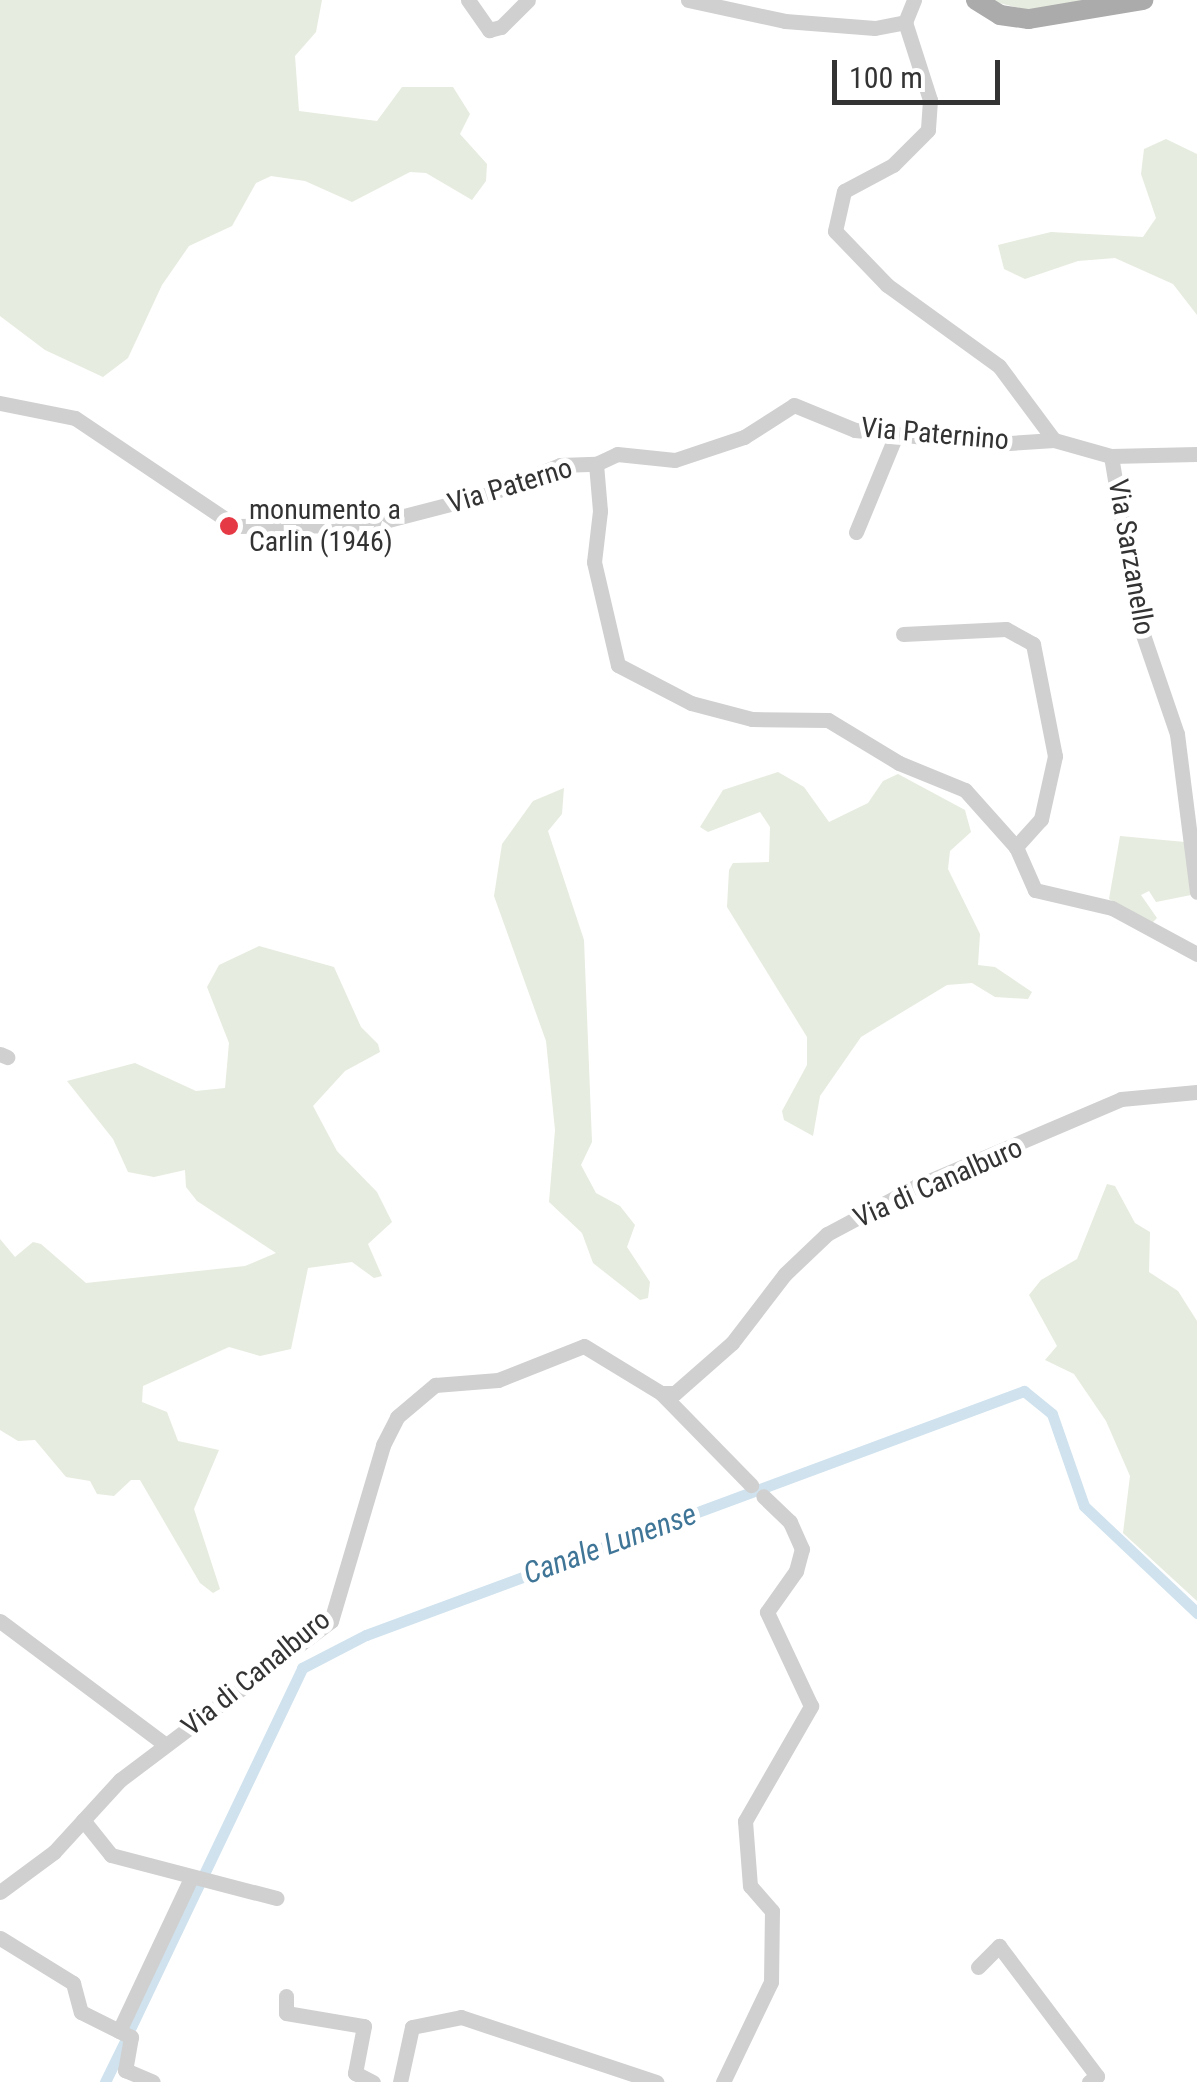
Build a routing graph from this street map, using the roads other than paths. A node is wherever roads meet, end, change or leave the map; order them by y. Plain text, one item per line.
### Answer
1 (468, 0) edge
2 (528, 0) edge
3 (688, 0) edge
4 (914, 0) edge
5 (976, 0) edge
6 (1143, 0) edge
7 (905, 22) junction
8 (0, 403) edge
9 (896, 435) junction
10 (1054, 440) junction
11 (1197, 454) edge
12 (1112, 456) junction
13 (596, 464) junction
14 (856, 532) dead end
15 (903, 634) dead end
16 (1016, 847) junction
17 (1197, 892) edge
18 (1197, 954) edge
19 (1197, 1092) edge
20 (661, 1393) junction
21 (0, 1620) edge
22 (166, 1744) junction
23 (83, 1820) junction
24 (191, 1878) junction
25 (0, 1892) edge
26 (276, 1898) dead end
27 (0, 1938) edge
28 (978, 1967) dead end
29 (286, 1996) dead end
30 (119, 2031) junction
31 (153, 2082) edge
32 (373, 2082) edge
33 (400, 2082) edge
34 (656, 2082) edge
35 (723, 2082) edge
36 (1089, 2082) edge

1 - 2 street
3 - 7 street
4 - 7 street
5 - 6 main road
7 - 10 street
8 - 13 street, Via Paterno
9 - 10 street, Via Paternino
9 - 13 street, Via Paternino
9 - 14 street
10 - 12 street, Via Sarzanello
11 - 12 street, Via Sarzanello
12 - 17 street, Via Sarzanello
13 - 16 street, Via Paterno
15 - 16 street
16 - 18 street, Via Paterno
19 - 20 street, Via di Canalburo
20 - 22 street, Via di Canalburo
20 - 35 street
21 - 22 street
22 - 23 street, Via di Canalburo
23 - 24 street
23 - 25 street, Via di Canalburo
24 - 26 street
24 - 30 street
27 - 30 street
28 - 36 street
29 - 32 street
30 - 31 street
33 - 34 street

